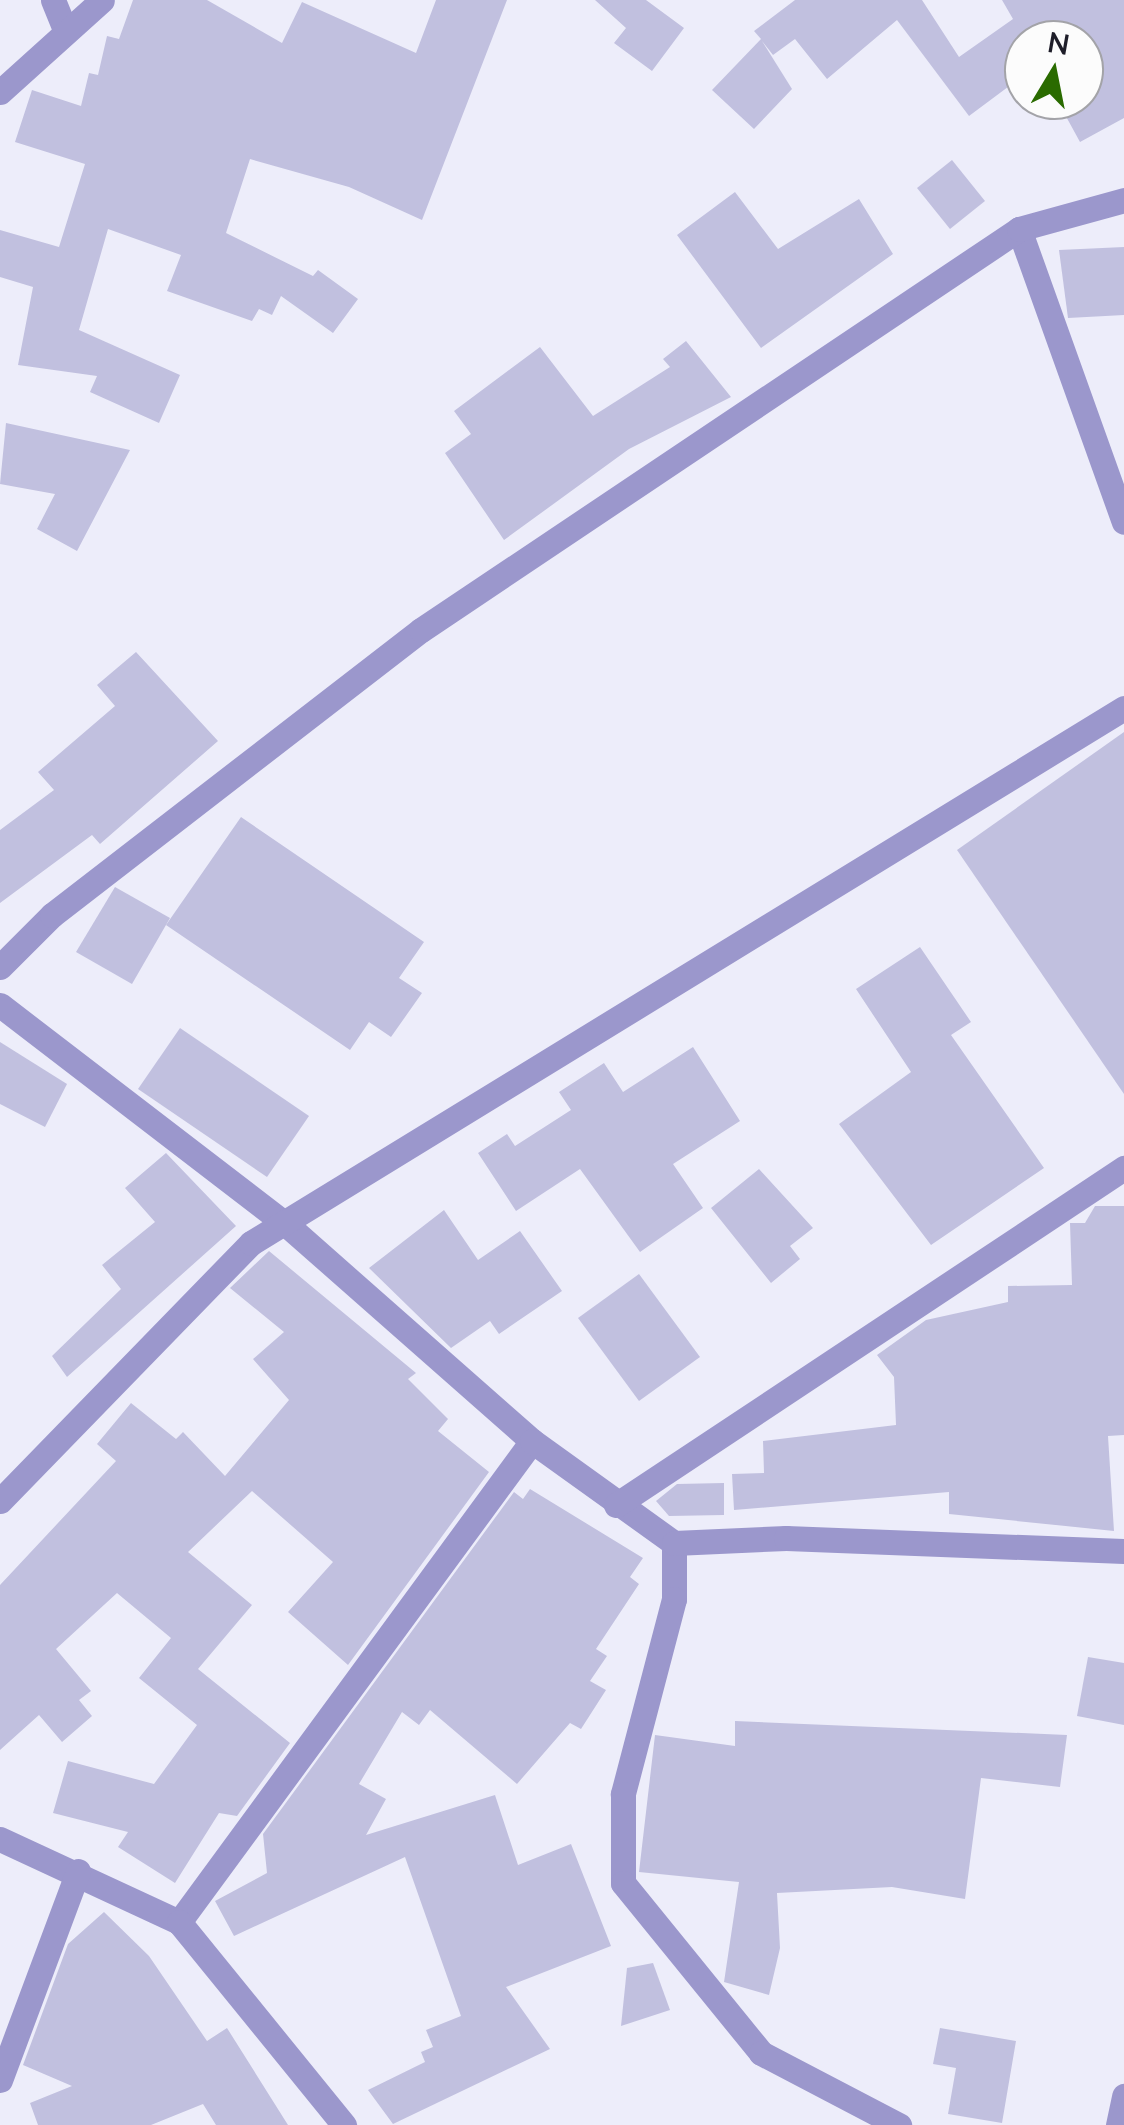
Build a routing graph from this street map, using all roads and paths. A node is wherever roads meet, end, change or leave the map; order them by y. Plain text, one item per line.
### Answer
1 (53, 0) edge
2 (102, 0) edge
3 (65, 30) junction
4 (0, 92) edge
5 (1124, 200) edge
6 (1020, 229) junction
7 (1124, 522) edge
8 (1124, 708) edge
9 (0, 967) edge
10 (0, 1004) edge
11 (1124, 1168) edge
12 (288, 1225) junction
13 (532, 1441) junction
14 (0, 1501) edge
15 (616, 1505) junction
16 (674, 1543) junction
17 (1124, 1551) edge
18 (0, 1840) edge
19 (78, 1871) junction
20 (178, 1922) junction
21 (0, 2080) edge
22 (1124, 2096) edge
23 (344, 2125) edge
24 (899, 2125) edge
25 (1118, 2125) edge

1 - 3 street
2 - 3 street
3 - 4 street
5 - 6 street
6 - 7 street
6 - 9 street
8 - 12 street
10 - 12 street
11 - 15 street
12 - 13 street
12 - 14 street
13 - 15 street
13 - 20 street
15 - 16 street
16 - 17 street
16 - 24 street
18 - 19 street
19 - 20 street
19 - 21 street
20 - 23 street
22 - 25 street

